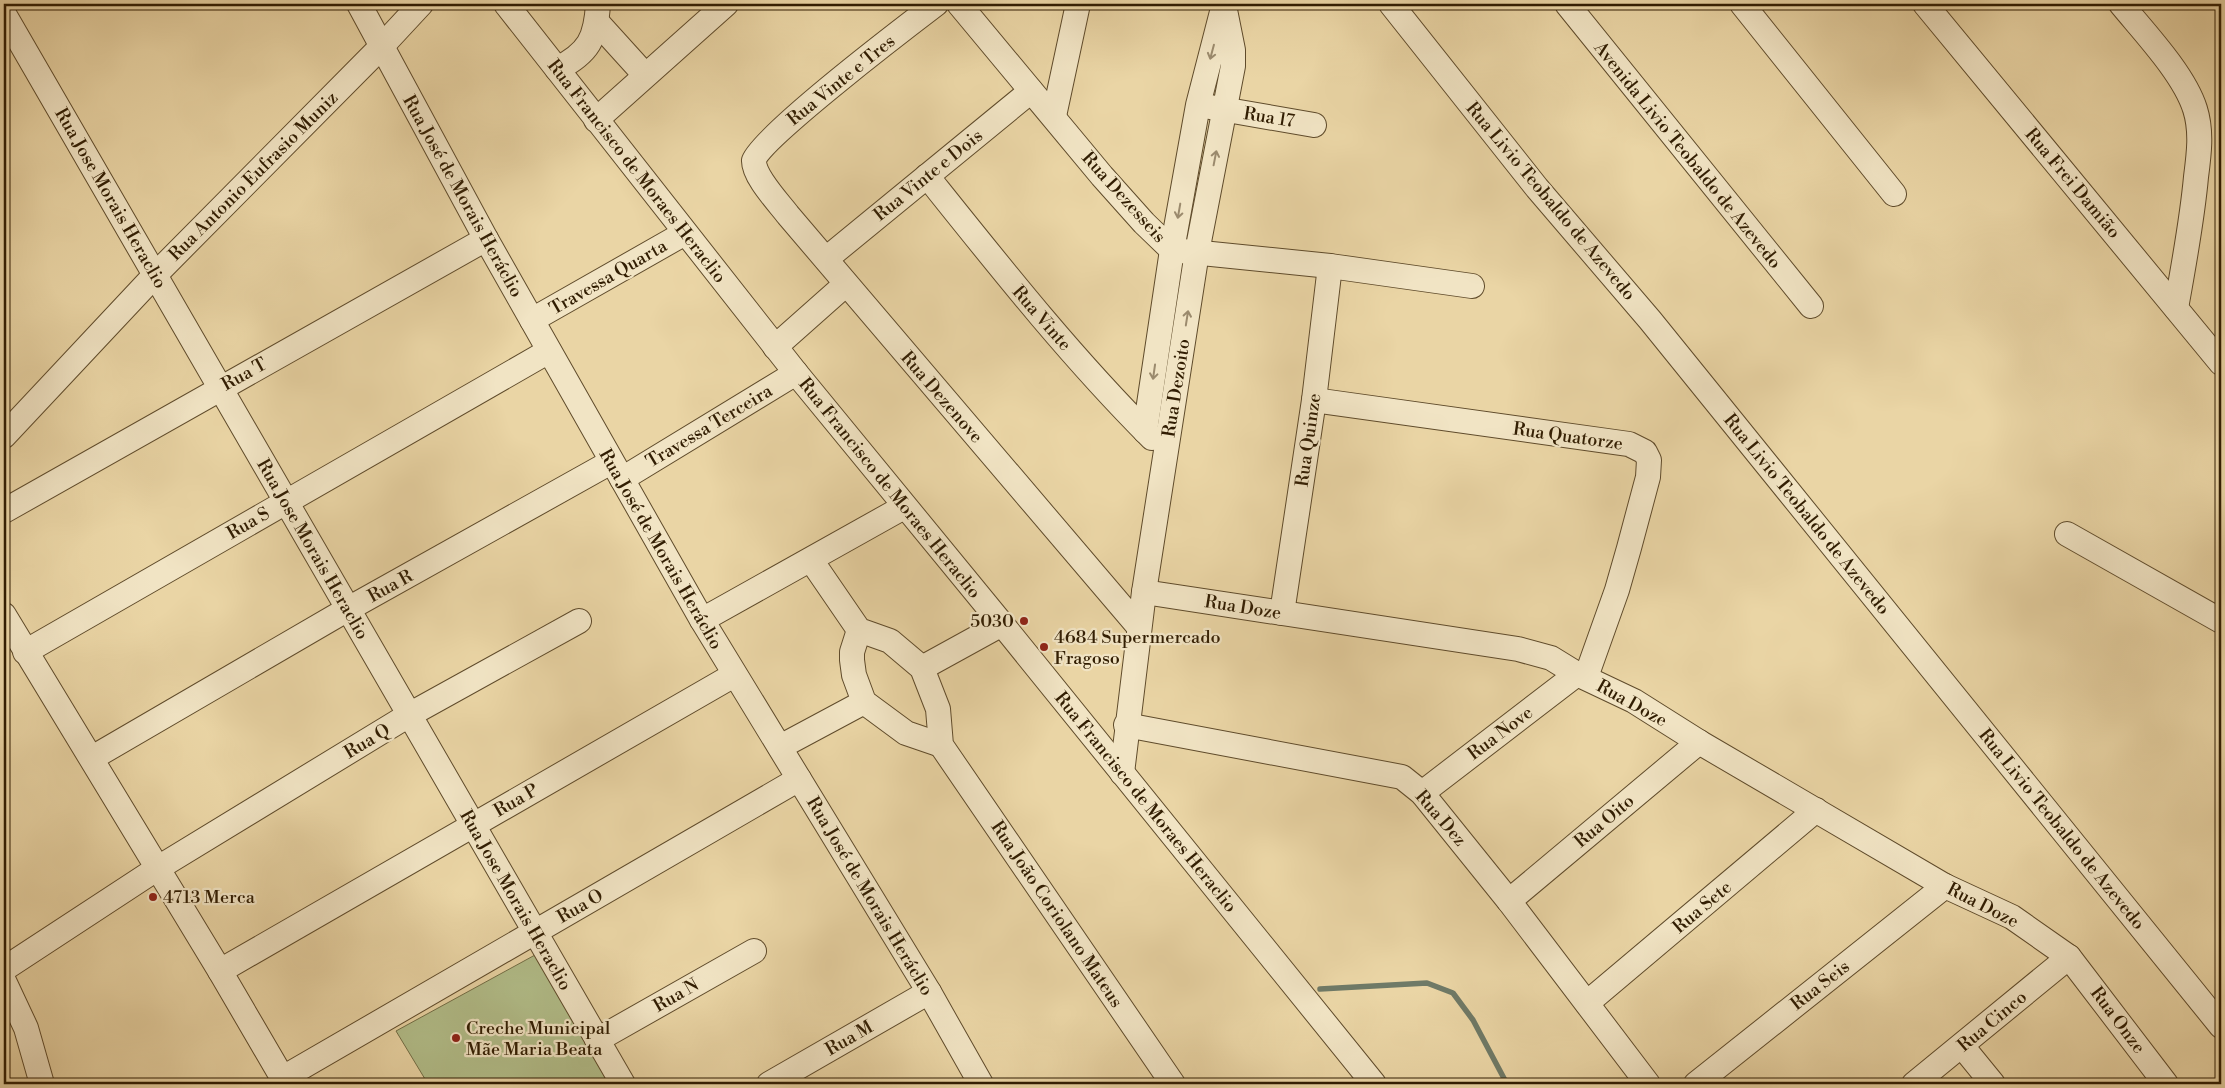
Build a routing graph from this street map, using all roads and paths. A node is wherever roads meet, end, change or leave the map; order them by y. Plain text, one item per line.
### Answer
1 (358, 4) edge
2 (421, 4) edge
3 (506, 4) edge
4 (726, 4) edge
5 (936, 4) edge
6 (959, 4) edge
7 (1078, 4) edge
8 (1224, 4) edge
9 (1391, 4) edge
10 (1567, 4) edge
11 (1742, 4) edge
12 (1925, 4) edge
13 (2121, 4) edge
14 (597, 13) edge
15 (4, 14) edge
16 (382, 46) junction
17 (557, 69) junction
18 (645, 75) junction
19 (1031, 91) junction
20 (1198, 105) junction
21 (1224, 110) junction
22 (1054, 116) junction
23 (596, 120) junction
24 (1314, 124) dead end
25 (754, 161) joint
26 (927, 176) junction
27 (1894, 194) dead end
28 (685, 233) junction
29 (486, 239) junction
30 (1172, 250) junction
31 (1197, 252) junction
32 (826, 260) junction
33 (1330, 266) junction
34 (155, 275) junction
35 (846, 284) junction
36 (1472, 286) dead end
37 (1810, 306) dead end
38 (2176, 308) junction
39 (532, 320) junction
40 (775, 347) junction
41 (549, 351) junction
42 (2221, 363) edge
43 (796, 373) junction
44 (220, 388) junction
45 (1314, 400) junction
46 (1145, 431) junction
47 (4, 436) edge
48 (1166, 452) junction
49 (616, 470) junction
50 (285, 501) junction
51 (904, 507) junction
52 (4, 511) edge
53 (2068, 534) dead end
54 (811, 560) junction
55 (1144, 592) junction
56 (348, 609) junction
57 (1282, 613) junction
58 (4, 615) edge
59 (702, 620) junction
60 (579, 621) dead end
61 (2221, 621) edge
62 (1002, 624) junction
63 (1139, 627) junction
64 (860, 630) junction
65 (25, 652) junction
66 (922, 668) junction
67 (734, 676) junction
68 (1582, 676) junction
69 (864, 702) junction
70 (410, 715) junction
71 (1126, 725) junction
72 (1699, 742) junction
73 (941, 745) junction
74 (780, 747) junction
75 (92, 758) junction
76 (1122, 773) junction
77 (800, 779) junction
78 (1422, 793) junction
79 (1816, 810) junction
80 (473, 824) junction
81 (158, 868) junction
82 (1945, 886) junction
83 (1509, 901) junction
84 (534, 932) junction
85 (754, 951) dead end
86 (2069, 957) junction
87 (4, 969) edge
88 (220, 971) junction
89 (4, 981) edge
90 (928, 992) junction
91 (1587, 1003) junction
92 (2221, 1026) edge
93 (15, 1028) edge
94 (597, 1040) junction
95 (1962, 1046) junction
96 (284, 1081) edge
97 (42, 1084) edge
98 (623, 1084) edge
99 (769, 1084) edge
100 (981, 1084) edge
101 (1173, 1084) edge
102 (1374, 1084) edge
103 (1648, 1084) edge
104 (1696, 1084) edge
105 (1914, 1084) edge
106 (1993, 1084) edge
107 (2166, 1084) edge

1 - 16 street, Rua José de Morais Heráclio
2 - 16 street, Rua Antonio Eufrasio Muniz
3 - 17 street, Rua Francisco de Moraes Heraclio
4 - 18 street
5 - 25 street, Rua Vinte e Tres
6 - 19 street, Rua Dezesseis
7 - 22 street
8 -> 20 street, Rua Dezoito
8 - 21 street, Rua Dezoito
9 - 92 street, Rua Livio Teobaldo de Azevedo
10 - 37 street, Avenida Livio Teobaldo de Azevedo
11 - 27 street
12 - 38 street, Rua Frei Damião
13 - 38 street
14 - 17 street
14 - 18 street
15 - 34 street, Rua Jose Morais Heraclio
16 - 29 street, Rua José de Morais Heráclio
16 - 34 street, Rua Antonio Eufrasio Muniz
17 - 23 street, Rua Francisco de Moraes Heraclio
18 - 23 street
19 - 22 street, Rua Dezesseis
19 - 26 street, Rua Vinte e Dois
20 - 21 street, Rua 17
20 -> 30 street, Rua Dezoito
21 - 24 street, Rua 17
31 -> 21 street, Rua Dezoito
22 - 30 street, Rua Dezesseis
23 - 28 street, Rua Francisco de Moraes Heraclio
25 - 32 street, Rua Dezenove
26 - 32 street, Rua Vinte e Dois
26 - 46 street, Rua Vinte
28 - 39 street, Travessa Quarta
28 - 40 street, Rua Francisco de Moraes Heraclio
29 - 39 street, Rua José de Morais Heráclio
29 - 44 street, Rua T
30 - 31 street, Rua Dezesseis
30 -> 46 street, Rua Dezoito
31 - 33 street, Rua Dezesseis
48 -> 31 street, Rua Dezoito
32 - 35 street, Rua Dezenove
33 - 36 street, Rua Dezesseis
33 - 45 street, Rua Quinze
34 - 44 street, Rua Jose Morais Heraclio
34 - 47 street, Rua Antonio Eufrasio Muniz
35 - 40 street
35 - 63 street, Rua Dezenove
38 - 42 street, Rua Frei Damião
39 - 41 street, Rua José de Morais Heráclio
40 - 43 street, Rua Francisco de Moraes Heraclio
41 - 49 street, Rua José de Morais Heráclio
41 - 50 street, Rua S
43 - 49 street, Travessa Terceira
43 - 51 street, Rua Francisco de Moraes Heraclio
44 - 50 street, Rua Jose Morais Heraclio
44 - 52 street, Rua T
45 - 57 street, Rua Quinze
45 - 68 street, Rua Quatorze
46 - 48 street, Rua Vinte
48 - 55 street, Rua Dezoito
49 - 56 street, Rua R
49 - 59 street, Rua José de Morais Heráclio
50 - 56 street, Rua Jose Morais Heraclio
50 - 65 street, Rua S
51 - 54 street
51 - 62 street, Rua Francisco de Moraes Heraclio
53 - 61 street
54 - 59 street
54 - 64 street
55 - 57 street, Rua Doze
55 - 63 street, Rua Dezoito
56 - 70 street, Rua Jose Morais Heraclio
56 - 75 street, Rua R
57 - 68 street, Rua Doze
58 - 65 street
59 - 67 street, Rua José de Morais Heráclio
60 - 70 street, Rua Q
62 - 66 street
62 - 76 street, Rua Francisco de Moraes Heraclio
63 - 71 street, Rua Dezoito
64 - 66 street, Rua João Coriolano Mateus
64 - 69 street
65 - 75 street
66 - 73 street, Rua João Coriolano Mateus
67 - 74 street, Rua José de Morais Heráclio
67 - 80 street, Rua P
68 - 72 street, Rua Doze
68 - 78 street, Rua Nove
69 - 73 street
69 - 74 street
70 - 80 street, Rua Jose Morais Heraclio
70 - 81 street, Rua Q
71 - 76 street, Rua Dezoito
71 - 78 street, Rua Dez
72 - 79 street, Rua Doze
72 - 83 street, Rua Oito
73 - 101 street, Rua João Coriolano Mateus
74 - 77 street, Rua José de Morais Heráclio
75 - 81 street
76 - 102 street, Rua Francisco de Moraes Heraclio
77 - 84 street, Rua O
77 - 90 street, Rua José de Morais Heráclio
78 - 83 street, Rua Dez
79 - 82 street, Rua Doze
79 - 91 street, Rua Sete
80 - 84 street, Rua Jose Morais Heraclio
80 - 88 street, Rua P
81 - 87 street, Rua Q
81 - 88 street
82 - 86 street, Rua Doze
82 - 104 street, Rua Seis
83 - 91 street, Rua Dez
84 - 94 street, Rua Jose Morais Heraclio
84 - 96 street, Rua O
85 - 94 street, Rua N
86 - 95 street, Rua Cinco
86 - 107 street, Rua Onze
88 - 96 street
89 - 93 street
90 - 99 street, Rua M
90 - 100 street, Rua José de Morais Heráclio
91 - 103 street, Rua Dez
93 - 97 street
94 - 98 street, Rua Jose Morais Heraclio
95 - 105 street, Rua Cinco
95 - 106 street

